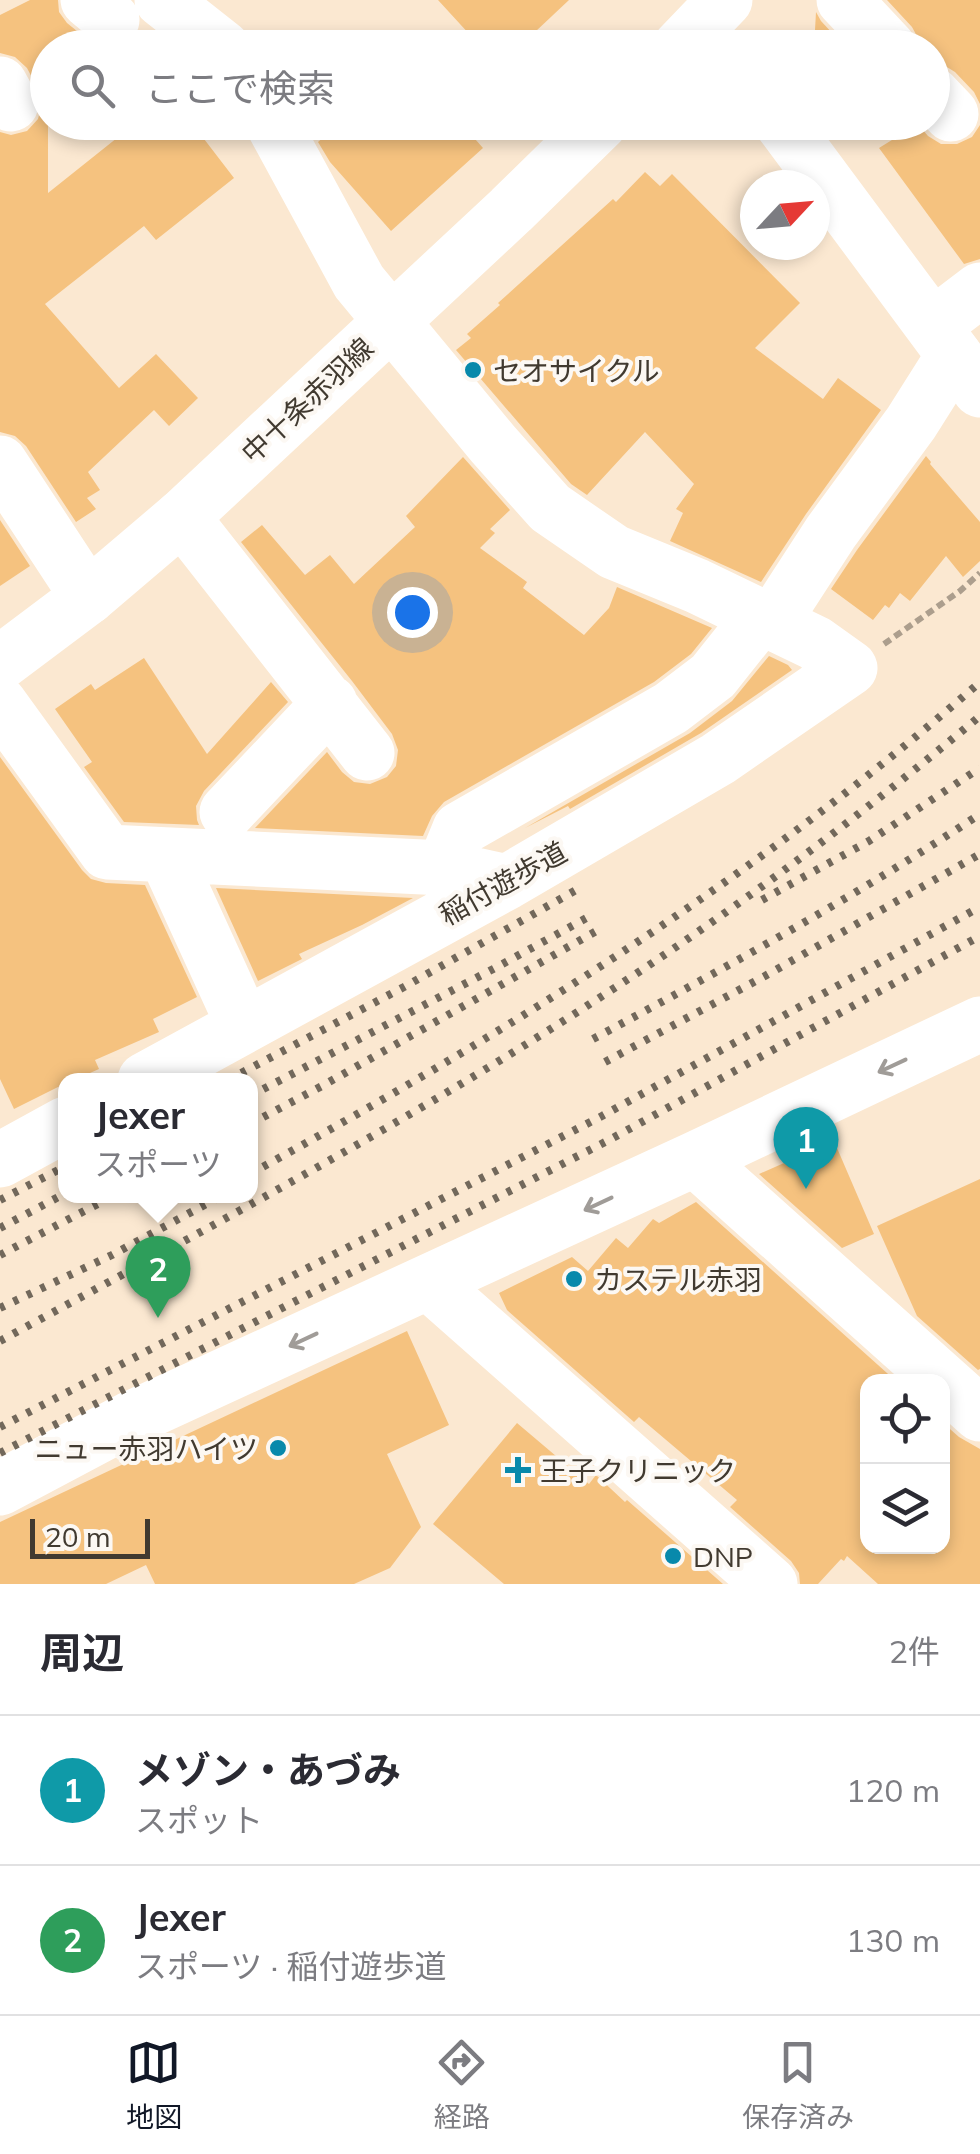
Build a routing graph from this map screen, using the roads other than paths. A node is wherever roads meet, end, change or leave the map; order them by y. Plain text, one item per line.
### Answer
1 (162, 0) edge
2 (844, 0) edge
3 (200, 30) edge
4 (872, 30) edge
5 (282, 140) edge
6 (584, 140) edge
7 (794, 140) edge
8 (980, 290) edge
9 (390, 322) junction
10 (956, 357) edge
11 (0, 462) edge
12 (182, 517) junction
13 (88, 597) junction
14 (766, 620) junction
15 (0, 663) edge
16 (330, 703) junction
17 (0, 704) edge
18 (367, 752) dead end
19 (227, 812) dead end
20 (166, 855) junction
21 (444, 868) junction
22 (506, 882) junction
23 (980, 1024) edge
24 (244, 1026) junction
25 (158, 1073) edge
26 (58, 1128) edge
27 (695, 1159) junction
28 (0, 1160) edge
29 (428, 1282) junction
30 (980, 1414) edge
31 (0, 1488) edge
32 (770, 1584) edge

1 - 3 street
2 - 4 street
5 - 9 street
6 - 9 street, 中十条赤羽線
7 - 10 street
8 - 10 street
9 - 12 street, 中十条赤羽線
9 - 14 street
10 - 14 street
11 - 13 street
12 - 13 street, 中十条赤羽線
12 - 16 street
13 - 15 street, 中十条赤羽線
14 - 21 street
14 - 22 street, 稲付遊歩道
16 - 18 street
16 - 19 street
17 - 20 street
20 - 21 street
20 - 24 street
21 - 22 street
22 - 24 street, 稲付遊歩道
23 -> 27 street
24 - 25 street, 稲付遊歩道
26 - 28 street
27 -> 29 street
27 - 30 street
29 -> 31 street
29 - 32 street

